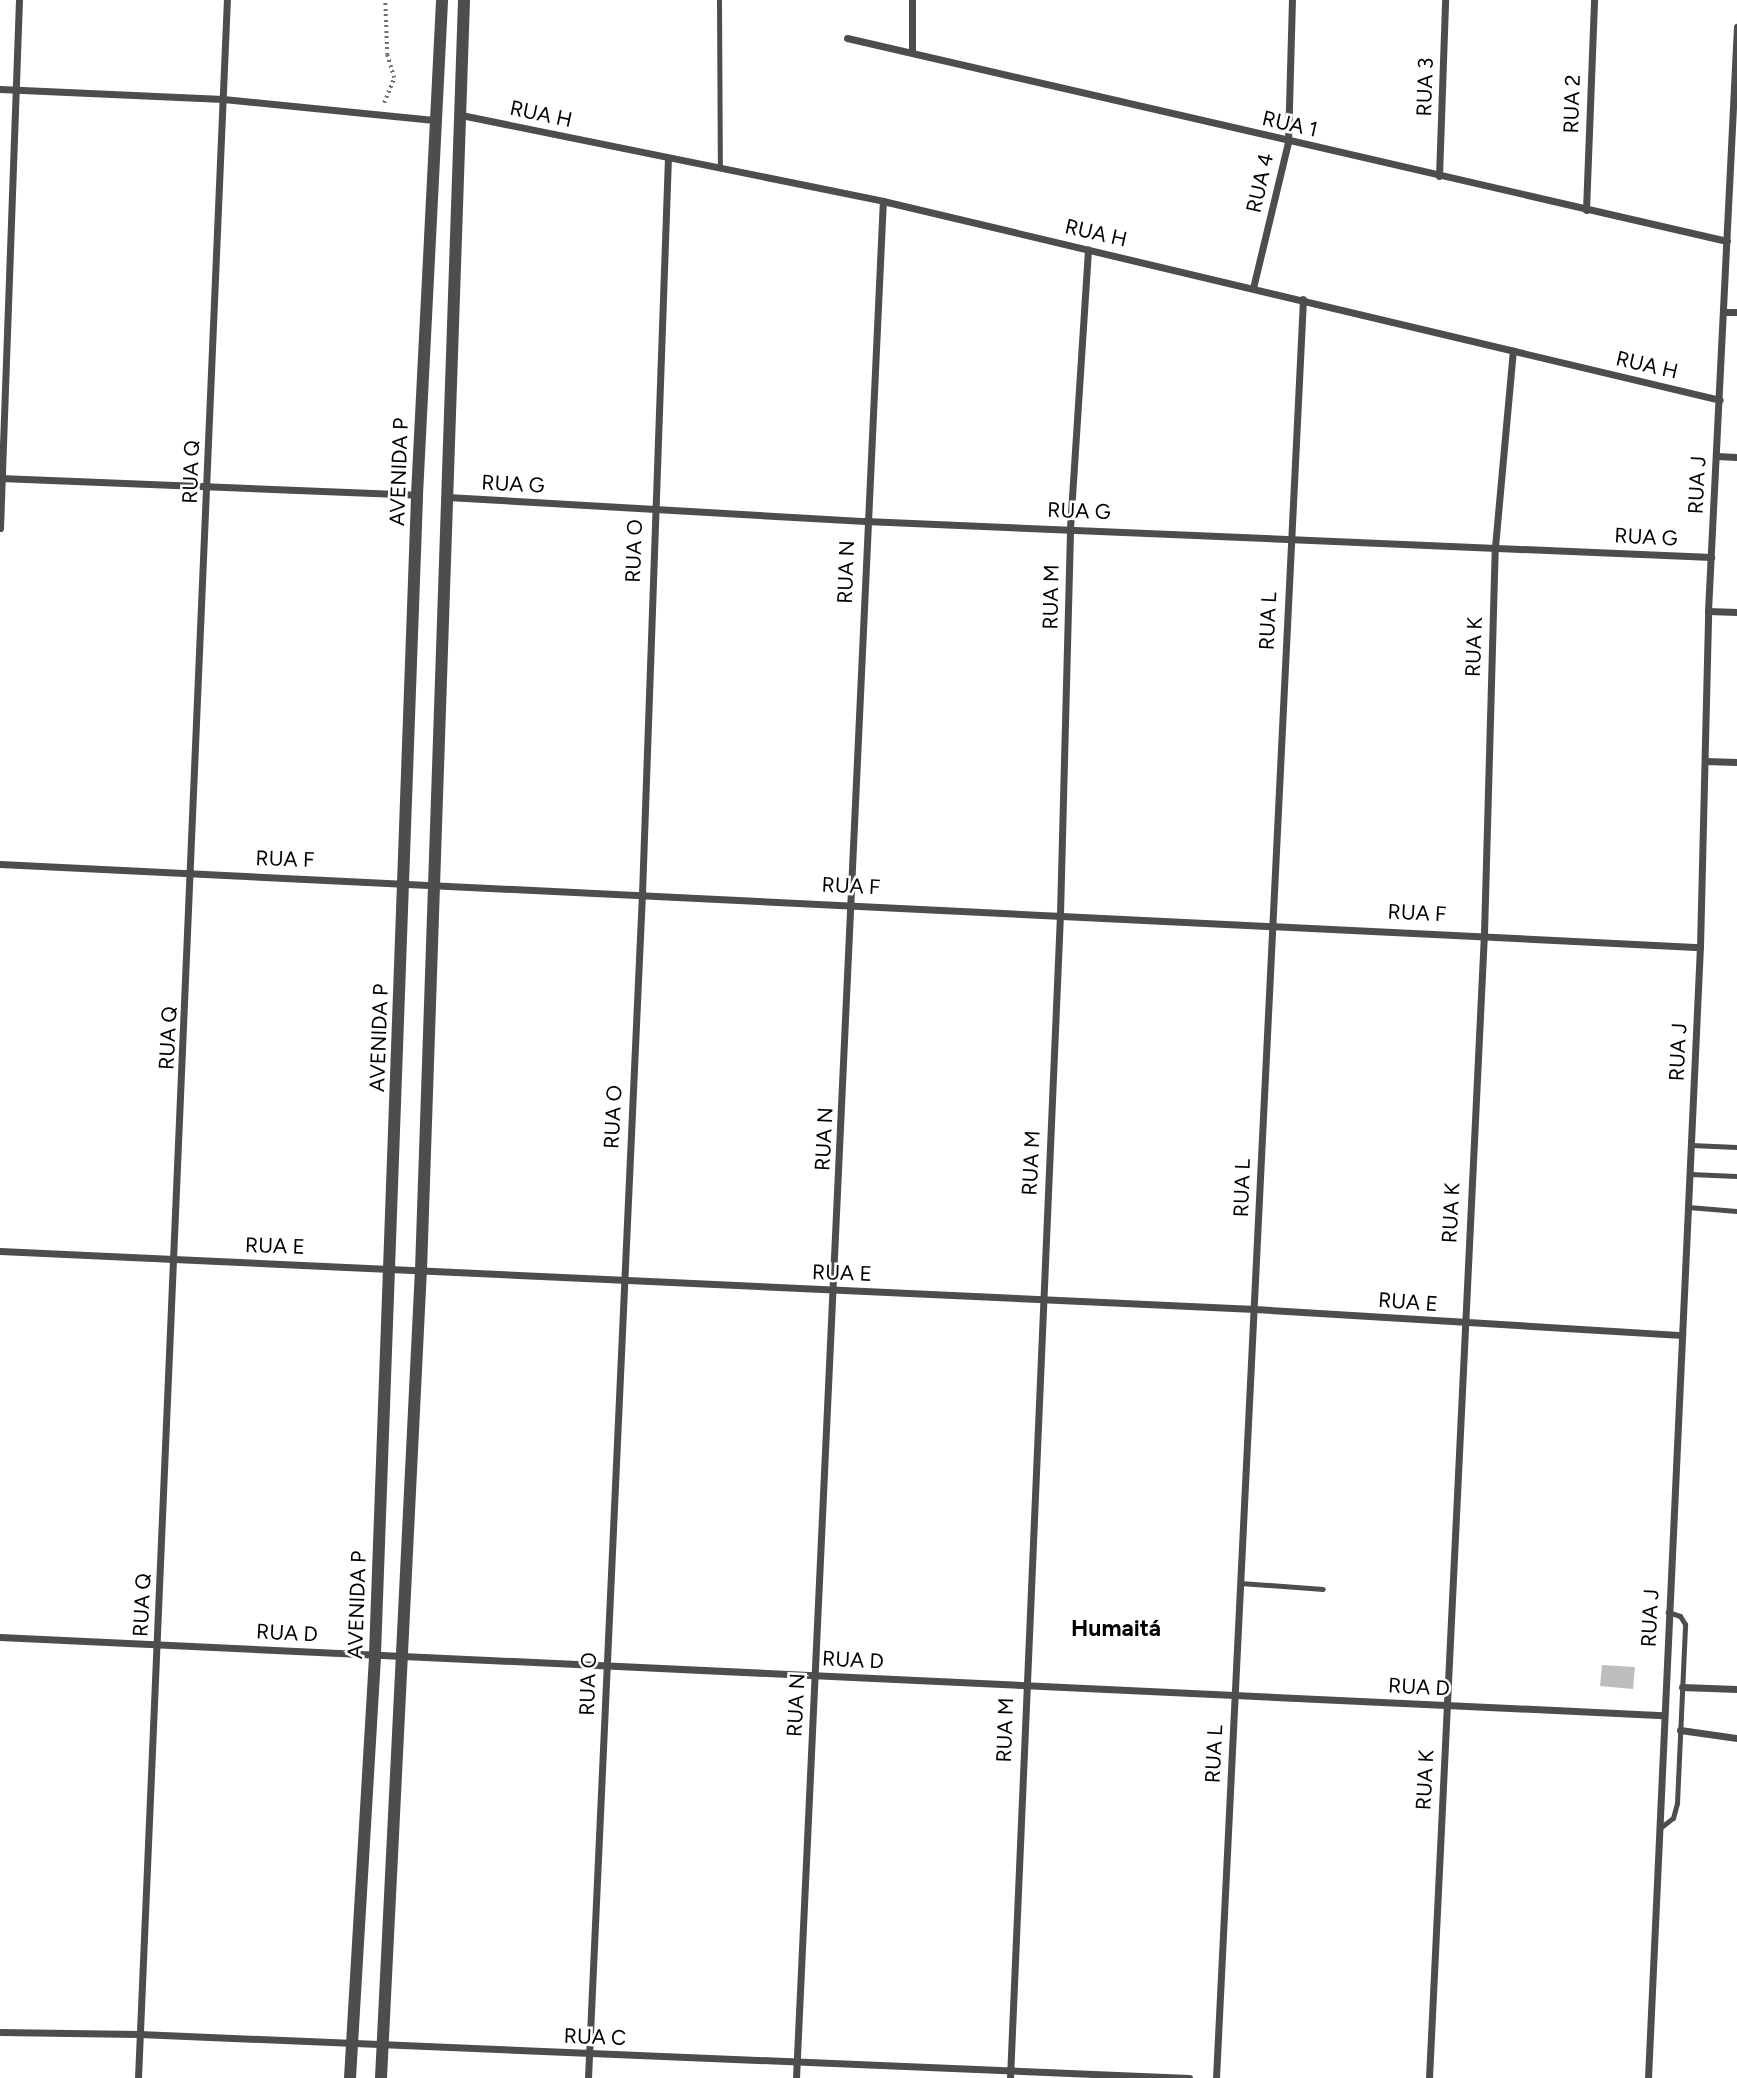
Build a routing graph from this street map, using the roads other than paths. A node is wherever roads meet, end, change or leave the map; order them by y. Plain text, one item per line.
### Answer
1 (19, 0) edge
2 (227, 0) edge
3 (442, 0) edge
4 (464, 0) edge
5 (719, 0) edge
6 (912, 0) edge
7 (1292, 0) edge
8 (1445, 0) edge
9 (1594, 0) edge
10 (1737, 27) edge
11 (847, 38) dead end
12 (912, 52) junction
13 (0, 89) edge
14 (15, 90) junction
15 (223, 99) junction
16 (461, 115) junction
17 (434, 120) junction
18 (1288, 142) junction
19 (1734, 149) edge
20 (668, 158) junction
21 (720, 169) junction
22 (1439, 176) junction
23 (883, 201) junction
24 (1586, 210) junction
25 (1727, 241) junction
26 (1088, 250) junction
27 (1253, 288) junction
28 (1303, 299) junction
29 (1724, 312) junction
30 (1737, 312) edge
31 (1513, 351) junction
32 (1720, 400) junction
33 (1716, 456) junction
34 (1737, 457) edge
35 (1, 478) edge
36 (208, 486) junction
37 (417, 495) junction
38 (447, 497) junction
39 (653, 509) junction
40 (865, 521) junction
41 (0, 528) edge
42 (1070, 528) junction
43 (1290, 538) junction
44 (1494, 547) junction
45 (1711, 557) junction
46 (1708, 611) junction
47 (1737, 612) edge
48 (1705, 761) junction
49 (1737, 762) edge
50 (0, 864) edge
51 (193, 872) junction
52 (404, 881) junction
53 (432, 883) junction
54 (642, 894) junction
55 (853, 904) junction
56 (1060, 914) junction
57 (1271, 924) junction
58 (1484, 934) junction
59 (1700, 947) junction
60 (1691, 1145) junction
61 (1737, 1147) edge
62 (1690, 1174) junction
63 (1737, 1176) edge
64 (1688, 1207) junction
65 (1737, 1211) edge
66 (0, 1251) edge
67 (175, 1260) junction
68 (389, 1268) junction
69 (421, 1270) junction
70 (622, 1281) junction
71 (834, 1290) junction
72 (1043, 1299) junction
73 (1255, 1309) junction
74 (1463, 1323) junction
75 (1682, 1335) junction
76 (1240, 1583) junction
77 (1324, 1589) dead end
78 (1668, 1612) junction
79 (0, 1637) edge
80 (158, 1644) junction
81 (375, 1654) junction
82 (403, 1656) junction
83 (606, 1664) junction
84 (815, 1675) junction
85 (1024, 1685) junction
86 (1682, 1687) junction
87 (1737, 1689) edge
88 (1234, 1695) junction
89 (1446, 1705) junction
90 (1663, 1715) junction
91 (1680, 1730) junction
92 (1737, 1738) edge
93 (1660, 1828) junction
94 (0, 2032) edge
95 (139, 2034) junction
96 (351, 2044) junction
97 (383, 2044) junction
98 (590, 2054) junction
99 (797, 2060) junction
100 (1010, 2074) edge
101 (138, 2078) edge
102 (350, 2078) edge
103 (381, 2078) edge
104 (589, 2078) edge
105 (796, 2078) edge
106 (1189, 2078) edge
107 (1216, 2078) edge
108 (1429, 2078) edge
109 (1648, 2078) edge

1 - 14 street
2 - 15 street, RUA Q
3 - 17 street, AVENIDA P
4 - 16 street
5 - 21 lane
6 - 12 street
7 - 18 street, RUA 4
8 - 22 street, RUA 3
9 - 24 street, RUA 2
10 - 19 street, RUA J
11 - 12 street, RUA 1
12 - 18 street, RUA 1
13 - 14 street
14 - 15 street
14 - 35 street
15 - 17 street
15 - 36 street, RUA Q
16 - 20 street, RUA H
16 - 38 street
17 - 37 street, AVENIDA P
18 - 22 street, RUA 1
18 - 27 street, RUA 4
19 - 25 street, RUA J
20 - 21 street, RUA H
20 - 39 street, RUA O
21 - 23 street, RUA H
22 - 24 street, RUA 1
23 - 26 street, RUA H
23 - 40 street, RUA N
24 - 25 street, RUA 1
25 - 29 street, RUA J
26 - 27 street, RUA H
26 - 42 street, RUA M
27 - 28 street, RUA H
28 - 31 street, RUA H
28 - 43 street, RUA L
29 - 30 street
29 - 32 street, RUA J
31 - 32 street, RUA H
31 - 44 street, RUA K
32 - 33 street, RUA J
33 - 34 street
33 - 45 street, RUA J
35 - 36 street
35 - 41 street
36 - 37 street
36 - 51 street, RUA Q
37 - 52 street, AVENIDA P
38 - 39 street, RUA G
38 - 53 street
39 - 40 street, RUA G
39 - 54 street, RUA O
40 - 42 street, RUA G
40 - 55 street, RUA N
42 - 43 street, RUA G
42 - 56 street, RUA M
43 - 44 street, RUA G
43 - 57 street, RUA L
44 - 45 street, RUA G
44 - 58 street, RUA K
45 - 46 street, RUA J
46 - 47 street
46 - 48 street, RUA J
48 - 49 street
48 - 59 street, RUA J
50 - 51 street, RUA F
51 - 52 street, RUA F
51 - 67 street, RUA Q
52 - 53 street, RUA F
52 - 68 street, AVENIDA P
53 - 54 street, RUA F
53 - 69 street
54 - 55 street, RUA F
54 - 70 street, RUA O
55 - 56 street, RUA F
55 - 71 street, RUA N
56 - 57 street, RUA F
56 - 72 street, RUA M
57 - 58 street, RUA F
57 - 73 street, RUA L
58 - 59 street, RUA F
58 - 74 street, RUA K
59 - 60 street, RUA J
60 - 61 lane
60 - 62 street, RUA J
62 - 63 lane
62 - 64 street, RUA J
64 - 65 lane
64 - 75 street, RUA J
66 - 67 street, RUA E
67 - 68 street, RUA E
67 - 80 street, RUA Q
68 - 69 street, RUA E
68 - 81 street, AVENIDA P
69 - 70 street, RUA E
69 - 82 street
70 - 71 street, RUA E
70 - 83 street, RUA O
71 - 72 street, RUA E
71 - 84 street, RUA N
72 - 73 street, RUA E
72 - 85 street, RUA M
73 - 74 street, RUA E
73 - 76 street, RUA L
74 - 75 street, RUA E
74 - 89 street, RUA K
75 - 78 street, RUA J
76 - 77 lane
76 - 88 street, RUA L
78 - 86 lane
78 - 90 street, RUA J
79 - 80 street, RUA D
80 - 81 street, RUA D
80 - 95 street, RUA Q
81 - 82 street, RUA D
81 - 96 street, AVENIDA P
82 - 83 street, RUA D
82 - 97 street
83 - 84 street, RUA D
83 - 98 street, RUA O
84 - 85 street, RUA D
84 - 99 street, RUA N
85 - 88 street, RUA D
85 - 100 street, RUA M
86 - 87 street
86 - 91 lane
88 - 89 street, RUA D
88 - 107 street, RUA L
89 - 90 street, RUA D
89 - 108 street, RUA K
90 - 93 street, RUA J
91 - 92 street
91 - 93 lane
93 - 109 street, RUA J
94 - 95 street, RUA C
95 - 96 street, RUA C
95 - 101 street, RUA Q
96 - 97 street, RUA C
96 - 102 street, AVENIDA P
97 - 98 street, RUA C
97 - 103 street
98 - 99 street, RUA C
98 - 104 street, RUA O
99 - 100 street, RUA C
99 - 105 street, RUA N
100 - 106 street, RUA C

